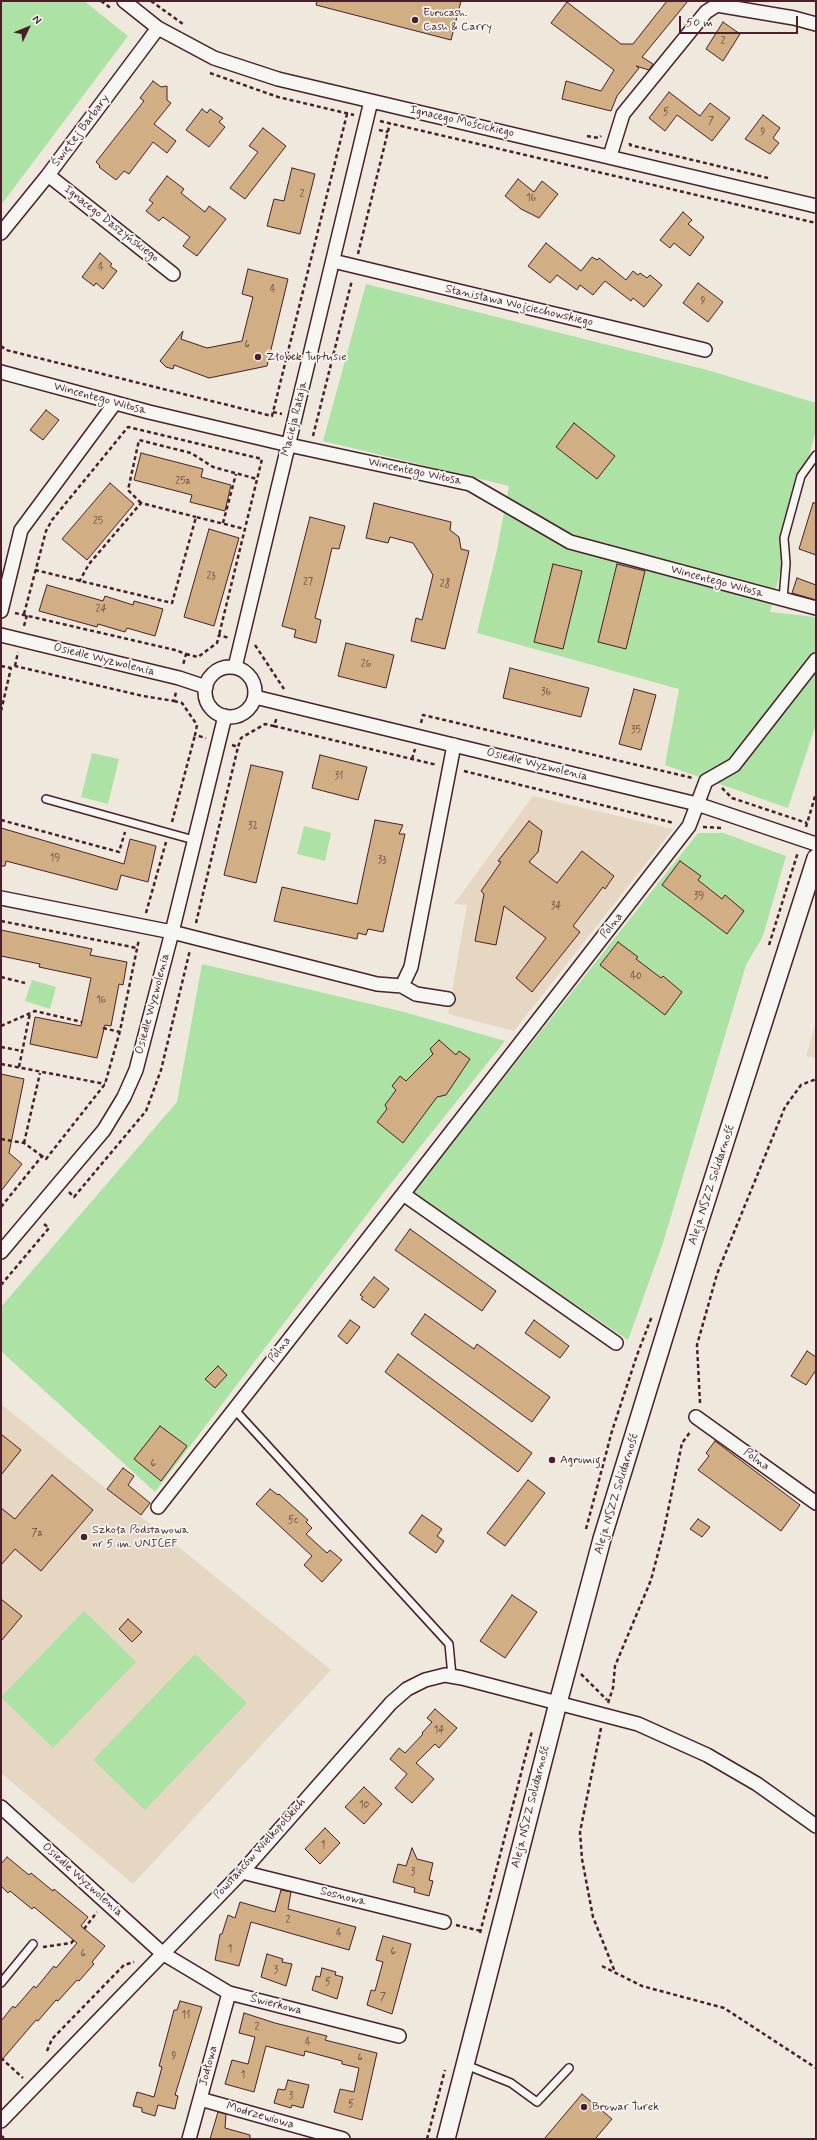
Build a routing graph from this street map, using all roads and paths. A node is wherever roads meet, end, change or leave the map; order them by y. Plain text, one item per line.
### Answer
1 (124, 1) edge
2 (151, 1) edge
3 (816, 24) edge
4 (185, 25) dead end
5 (158, 28) junction
6 (371, 101) junction
7 (348, 114) dead end
8 (390, 123) dead end
9 (617, 131) junction
10 (584, 135) dead end
11 (610, 156) junction
12 (48, 175) junction
13 (769, 179) dead end
14 (816, 206) edge
15 (1, 233) edge
16 (333, 261) junction
17 (355, 266) junction
18 (174, 274) dead end
19 (1, 346) edge
20 (705, 350) dead end
21 (1, 372) edge
22 (115, 403) junction
23 (289, 445) junction
24 (310, 449) junction
25 (816, 455) edge
26 (236, 474) junction
27 (257, 479) junction
28 (141, 503) junction
29 (196, 517) junction
30 (223, 524) junction
31 (245, 529) junction
32 (35, 570) junction
33 (79, 582) junction
34 (783, 599) junction
35 (816, 608) edge
36 (1, 611) edge
37 (24, 614) junction
38 (1, 635) edge
39 (219, 635) junction
40 (251, 642) junction
41 (186, 654) junction
42 (816, 660) edge
43 (1, 666) edge
44 (235, 667) junction
45 (11, 668) junction
46 (179, 678) junction
47 (206, 687) junction
48 (255, 697) junction
49 (174, 701) junction
50 (281, 704) junction
51 (1, 711) edge
52 (225, 716) junction
53 (274, 726) junction
54 (195, 735) junction
55 (418, 736) junction
56 (218, 742) junction
57 (454, 745) junction
58 (412, 759) junction
59 (450, 767) junction
60 (706, 782) junction
61 (46, 799) dead end
62 (697, 804) junction
63 (1, 820) edge
64 (807, 824) dead end
65 (689, 826) junction
66 (724, 829) dead end
67 (132, 832) dead end
68 (169, 833) junction
69 (160, 839) dead end
70 (194, 840) junction
71 (816, 844) edge
72 (790, 851) dead end
73 (798, 854) dead end
74 (816, 858) edge
75 (1, 898) edge
76 (1, 921) edge
77 (142, 927) junction
78 (172, 932) junction
79 (137, 948) junction
80 (1, 978) edge
81 (25, 983) dead end
82 (402, 986) junction
83 (448, 999) dead end
84 (30, 1013) junction
85 (82, 1022) dead end
86 (1, 1026) edge
87 (103, 1028) dead end
88 (120, 1032) junction
89 (1, 1047) edge
90 (22, 1051) junction
91 (1, 1064) edge
92 (19, 1067) junction
93 (40, 1073) junction
94 (816, 1079) edge
95 (105, 1084) junction
96 (1, 1139) edge
97 (24, 1143) junction
98 (42, 1156) junction
99 (403, 1194) junction
100 (1, 1207) edge
101 (1, 1252) edge
102 (616, 1343) dead end
103 (234, 1409) junction
104 (696, 1417) junction
105 (816, 1503) edge
106 (158, 1507) dead end
107 (452, 1676) junction
108 (608, 1701) dead end
109 (558, 1703) junction
110 (601, 1727) dead end
111 (1, 1807) edge
112 (816, 1826) edge
113 (242, 1872) junction
114 (102, 1907) dead end
115 (444, 1922) joint
116 (84, 1929) dead end
117 (481, 1931) dead end
118 (74, 1940) dead end
119 (71, 1943) dead end
120 (33, 1944) dead end
121 (162, 1953) junction
122 (140, 1962) dead end
123 (602, 1966) dead end
124 (615, 1972) junction
125 (1, 1983) edge
126 (229, 1993) junction
127 (399, 2036) dead end
128 (42, 2057) dead end
129 (1, 2058) edge
130 (466, 2065) junction
131 (569, 2068) dead end
132 (816, 2068) edge
133 (26, 2074) dead end
134 (23, 2078) junction
135 (19, 2083) dead end
136 (200, 2099) junction
137 (1, 2121) edge
138 (189, 2139) edge
139 (343, 2139) edge
140 (446, 2139) edge

1 - 5 street, Ignacego Mościckiego
2 - 4 path
3 - 9 street
5 - 6 street, Ignacego Mościckiego
5 - 12 street, Świętej Barbary
6 - 11 street, Ignacego Mościckiego
6 - 16 street, Macieja Rataja
7 - 19 path
8 - 17 path
9 - 10 path
9 - 11 street
9 - 13 path
11 - 14 street, Ignacego Mościckiego
12 - 15 street, Świętej Barbary
12 - 18 street, Ignacego Daszyńskiego
16 - 17 street, Stanisława Wojciechowskiego
16 - 23 street, Macieja Rataja
17 - 20 street, Stanisława Wojciechowskiego
17 - 24 path
21 - 22 street, Wincentego Witosa
22 - 23 street, Wincentego Witosa
22 - 36 street
23 - 24 street, Wincentego Witosa
23 - 40 street, Macieja Rataja
24 - 34 street, Wincentego Witosa
25 - 34 lane
26 - 27 path
26 - 28 path
26 - 30 path
27 - 31 path
27 - 32 path
28 - 29 path
28 - 33 path
29 - 30 path
29 - 33 path
30 - 31 path
31 - 39 path
32 - 33 path
32 - 37 path
34 - 35 street, Wincentego Witosa
36 - 37 path
37 - 41 path
38 - 46 street, Osiedle Wyzwolenia
39 - 40 path
39 - 41 path
40 - 44 street, Macieja Rataja
40 - 50 path
41 - 46 path
42 - 60 street
43 - 45 path
44 - 47 street
44 - 48 street
45 - 49 path
45 - 51 path
46 - 47 street, Osiedle Wyzwolenia
46 - 49 path
47 - 52 street
48 - 50 street, Osiedle Wyzwolenia
48 - 52 street
49 - 54 path
50 - 53 path
50 - 55 street, Osiedle Wyzwolenia
52 - 56 street, Osiedle Wyzwolenia
53 - 56 path
53 - 58 path
54 - 56 path
54 - 68 path
55 - 57 street, Osiedle Wyzwolenia
55 - 58 path
55 - 60 path
56 - 70 street, Osiedle Wyzwolenia
57 - 59 street
57 - 62 street, Osiedle Wyzwolenia
58 - 59 path
59 - 65 path
59 - 82 street
60 - 62 street, Polna
60 - 64 path
61 - 68 lane
62 - 65 street, Polna
62 - 71 street, Osiedle Wyzwolenia
63 - 67 path
65 - 66 path
65 - 99 street, Polna
68 - 70 lane
69 - 77 path
70 - 78 street, Osiedle Wyzwolenia
72 - 73 path
74 - 109 street, Aleja NSZZ Solidarność
75 - 77 street
76 - 79 path
77 - 78 street
77 - 79 path
78 - 82 street
78 - 101 street, Osiedle Wyzwolenia
79 - 88 path
80 - 81 path
82 - 83 street
84 - 85 path
84 - 86 path
84 - 90 path
87 - 88 path
88 - 95 path
89 - 90 path
90 - 92 path
91 - 92 path
92 - 93 path
93 - 95 path
93 - 97 path
94 - 104 path
95 - 98 path
96 - 97 path
97 - 98 path
98 - 100 path
99 - 102 street
99 - 103 street, Polna
103 - 106 street, Polna
103 - 107 lane
104 - 105 street, Polna
104 - 108 path
107 - 109 street, Powstańców Wielkopolskich
107 - 113 street, Powstańców Wielkopolskich
109 - 112 street, Powstańców Wielkopolskich
109 - 130 street, Aleja NSZZ Solidarność
110 - 124 path
111 - 121 street, Osiedle Wyzwolenia
113 - 115 street, Sosnowa
113 - 121 street, Powstańców Wielkopolskich
114 - 116 path
115 - 117 path
118 - 119 path
120 - 125 lane
121 - 126 street, Świerkowa
121 - 137 street, Powstańców Wielkopolskich
122 - 128 path
123 - 124 path
124 - 132 path
126 - 127 street, Świerkowa
126 - 136 street, Jodłowa
129 - 134 path
130 - 131 lane
130 - 140 street, Aleja NSZZ Solidarność
133 - 134 path
134 - 135 path
136 - 138 street, Jodłowa
136 - 139 street, Modrzewiowa

